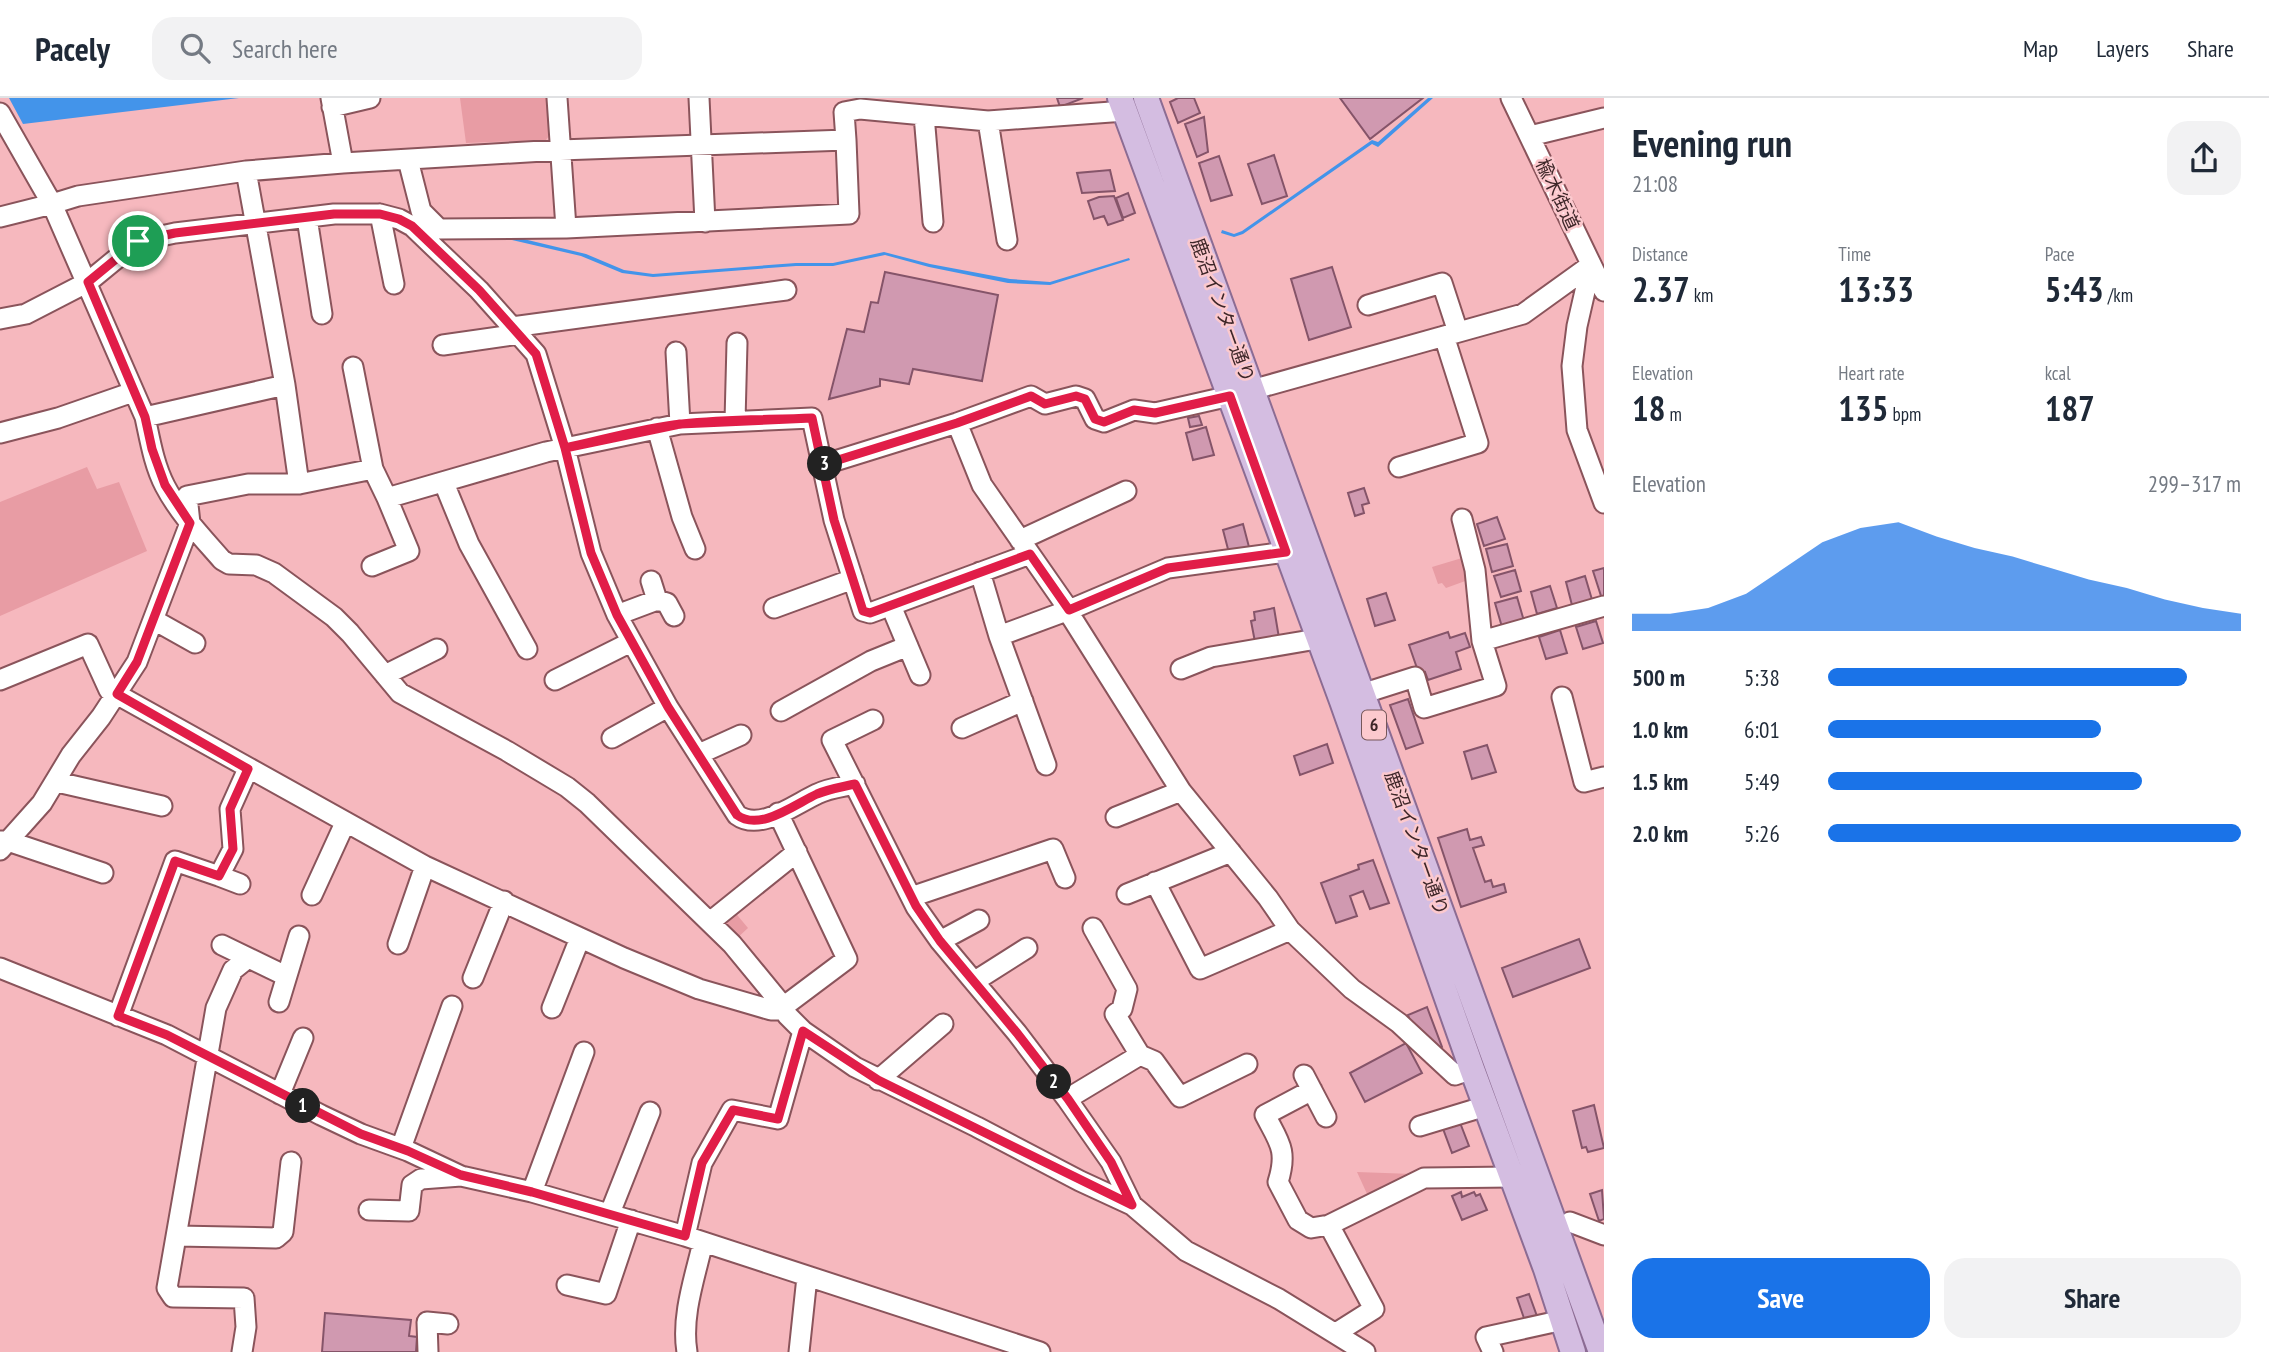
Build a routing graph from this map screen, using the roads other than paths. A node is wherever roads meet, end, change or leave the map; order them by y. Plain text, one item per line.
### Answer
1 (370, 98) edge
2 (557, 98) edge
3 (699, 98) edge
4 (1146, 98) edge
5 (1511, 98) edge
6 (331, 102) edge
7 (843, 105) edge
8 (1123, 105) edge
9 (0, 113) edge
10 (924, 115) junction
11 (1604, 118) edge
12 (988, 121) junction
13 (1530, 136) junction
14 (846, 140) junction
15 (701, 145) junction
16 (560, 150) junction
17 (408, 160) junction
18 (343, 163) junction
19 (246, 172) junction
20 (51, 204) junction
21 (380, 214) junction
22 (0, 217) edge
23 (306, 218) junction
24 (705, 222) junction
25 (933, 222) dead end
26 (257, 224) junction
27 (566, 228) junction
28 (1007, 240) dead end
29 (1591, 265) junction
30 (88, 282) junction
31 (394, 284) dead end
32 (786, 290) dead end
33 (1604, 291) edge
34 (1368, 305) dead end
35 (322, 314) dead end
36 (0, 319) edge
37 (516, 330) junction
38 (1451, 334) junction
39 (737, 343) dead end
40 (443, 345) dead end
41 (676, 352) dead end
42 (353, 368) dead end
43 (285, 385) junction
44 (133, 392) junction
45 (1241, 393) junction
46 (145, 417) junction
47 (735, 421) junction
48 (957, 423) junction
49 (680, 424) junction
50 (657, 428) junction
51 (0, 433) edge
52 (565, 448) junction
53 (822, 465) junction
54 (1399, 467) dead end
55 (373, 469) junction
56 (444, 482) junction
57 (299, 484) junction
58 (1126, 491) dead end
59 (387, 498) junction
60 (1604, 503) edge
61 (1462, 519) dead end
62 (190, 523) junction
63 (1025, 547) junction
64 (695, 549) dead end
65 (1286, 552) junction
66 (372, 566) dead end
67 (980, 572) junction
68 (853, 579) junction
69 (651, 581) dead end
70 (657, 600) junction
71 (891, 606) junction
72 (1604, 606) edge
73 (774, 608) dead end
74 (1069, 610) junction
75 (617, 615) junction
76 (674, 615) dead end
77 (154, 620) junction
78 (999, 636) junction
79 (1317, 639) junction
80 (1482, 641) junction
81 (631, 642) junction
82 (195, 643) dead end
83 (908, 646) junction
84 (437, 649) dead end
85 (527, 649) dead end
86 (1181, 669) dead end
87 (385, 675) junction
88 (920, 675) dead end
89 (0, 680) edge
90 (555, 680) dead end
91 (117, 694) junction
92 (1352, 697) junction
93 (1562, 697) dead end
94 (1023, 701) junction
95 (668, 707) junction
96 (781, 711) dead end
97 (873, 720) dead end
98 (962, 728) dead end
99 (741, 735) dead end
100 (612, 738) dead end
101 (699, 754) junction
102 (1046, 765) dead end
103 (248, 769) junction
104 (1604, 777) edge
105 (57, 782) junction
106 (855, 784) junction
107 (1181, 791) junction
108 (162, 806) dead end
109 (778, 813) junction
110 (1116, 817) dead end
111 (345, 823) junction
112 (3, 844) edge
113 (797, 852) junction
114 (1231, 852) junction
115 (425, 866) junction
116 (103, 873) dead end
117 (219, 876) junction
118 (1065, 878) dead end
119 (1155, 882) junction
120 (240, 884) dead end
121 (1127, 894) dead end
122 (312, 895) dead end
123 (911, 897) junction
124 (503, 901) junction
125 (979, 920) dead end
126 (710, 922) junction
127 (1093, 928) dead end
128 (1290, 930) junction
129 (299, 936) dead end
130 (580, 938) junction
131 (940, 941) junction
132 (398, 944) dead end
133 (222, 945) dead end
134 (1027, 948) dead end
135 (248, 958) junction
136 (0, 968) edge
137 (286, 975) junction
138 (473, 978) dead end
139 (975, 981) junction
140 (279, 1002) dead end
141 (452, 1006) dead end
142 (783, 1006) junction
143 (552, 1008) dead end
144 (118, 1016) junction
145 (943, 1024) dead end
146 (803, 1031) junction
147 (303, 1038) dead end
148 (584, 1052) dead end
149 (1140, 1055) junction
150 (206, 1056) junction
151 (1247, 1064) dead end
152 (1472, 1069) junction
153 (878, 1080) junction
154 (280, 1094) junction
155 (1068, 1099) junction
156 (1486, 1106) junction
157 (650, 1112) dead end
158 (1326, 1117) dead end
159 (1420, 1126) dead end
160 (401, 1148) junction
161 (290, 1162) dead end
162 (461, 1175) junction
163 (1512, 1177) junction
164 (532, 1192) junction
165 (1132, 1205) junction
166 (369, 1210) dead end
167 (610, 1213) junction
168 (632, 1220) junction
169 (1570, 1222) dead end
170 (1329, 1225) junction
171 (1604, 1235) edge
172 (177, 1236) junction
173 (694, 1239) junction
174 (807, 1277) junction
175 (567, 1285) dead end
176 (1563, 1320) junction
177 (448, 1324) dead end
178 (1336, 1333) junction
179 (242, 1352) edge
180 (428, 1352) edge
181 (687, 1352) edge
182 (799, 1352) edge
183 (1040, 1352) edge
184 (1365, 1352) edge
185 (1493, 1352) edge
186 (1573, 1352) edge
187 (1601, 1352) edge

1 - 6 street
2 - 16 street
3 - 15 street
4 - 45 main road, 鹿沼インター通り / 6
5 - 13 street, 楡木街道
6 - 18 street
7 - 10 street
7 - 14 street
8 - 12 street
8 - 45 main road, 鹿沼インター通り / 6
9 - 20 street
10 - 12 street
10 - 25 street
11 - 13 street
12 - 28 street
13 - 29 street, 楡木街道
14 - 15 street
14 - 24 street
15 - 16 street
15 - 24 street
16 - 17 street
16 - 27 street
17 - 18 street
17 - 27 street
18 - 19 street
19 - 20 street
19 - 26 street
20 - 22 street
20 - 30 street
21 - 23 street
21 - 31 street
21 - 37 street
23 - 26 street
23 - 35 street
24 - 27 street
26 - 30 street
26 - 43 street
29 - 33 street, 楡木街道
29 - 38 street
29 - 60 street
30 - 36 street
30 - 44 street
32 - 37 street
34 - 38 street
37 - 40 street
37 - 52 street
38 - 45 street
38 - 54 street
39 - 47 street
41 - 49 street
42 - 55 street
43 - 46 street
43 - 57 street
44 - 46 street
44 - 51 street
45 - 48 street
45 - 65 main road, 鹿沼インター通り / 6
45 - 92 main road, 鹿沼インター通り / 6
46 - 62 street
47 - 49 street
47 - 53 street
48 - 53 street
48 - 63 street
49 - 50 street
50 - 52 street
50 - 64 street
52 - 56 street
52 - 75 street
53 - 68 street
55 - 57 street
55 - 59 street
56 - 59 street
56 - 85 street
57 - 62 street
58 - 63 street
59 - 66 street
61 - 80 street
62 - 77 street
62 - 87 street
63 - 67 street
63 - 74 street
65 - 74 street
65 - 79 main road, 鹿沼インター通り / 6
67 - 71 street
67 - 78 street
68 - 71 street
68 - 73 street
69 - 70 street
70 - 75 street
70 - 76 street
71 - 83 street
72 - 80 street
74 - 78 street
74 - 107 street
75 - 81 street
77 - 82 street
77 - 91 street
78 - 94 street
79 - 86 street
79 - 92 main road, 鹿沼インター通り / 6
80 - 92 street
81 - 90 street
81 - 95 street
83 - 88 street
83 - 96 street
84 - 87 street
87 - 126 street
89 - 91 street
91 - 103 street
91 - 105 street
92 - 152 main road, 鹿沼インター通り / 6
92 - 187 main road, 鹿沼インター通り / 6
93 - 104 street
94 - 98 street
94 - 102 street
95 - 100 street
95 - 101 street
97 - 106 street
99 - 101 street
101 - 109 street
103 - 111 street
103 - 117 street
105 - 108 street
105 - 112 street
106 - 109 street
106 - 123 street
107 - 110 street
107 - 114 street
109 - 113 street
111 - 115 street
111 - 122 street
112 - 116 street
113 - 126 street
113 - 142 street
114 - 119 street
114 - 128 street
115 - 124 street
115 - 132 street
117 - 120 street
117 - 144 street
118 - 123 street
119 - 121 street
119 - 128 street
123 - 131 street
124 - 130 street
124 - 138 street
125 - 131 street
126 - 142 street
127 - 149 street
128 - 152 street
129 - 137 street
130 - 142 street
130 - 143 street
131 - 139 street
133 - 135 street
134 - 139 street
135 - 137 street
135 - 150 street
136 - 144 street
137 - 140 street
139 - 155 street
141 - 160 street
142 - 146 street
144 - 150 street
145 - 153 street
146 - 153 street
146 - 173 street
147 - 154 street
148 - 164 street
149 - 151 street
149 - 155 street
150 - 154 street
150 - 172 street
152 - 156 main road, 鹿沼インター通り / 6
153 - 165 street
154 - 160 street
155 - 165 street
156 - 159 street
156 - 163 main road, 鹿沼インター通り / 6
157 - 167 street
158 - 170 street
160 - 162 street
161 - 172 street
162 - 164 street
162 - 166 street
163 - 170 street
163 - 176 main road, 鹿沼インター通り / 6
164 - 167 street
165 - 178 street
167 - 168 street
168 - 173 street
168 - 175 street
169 - 171 street
170 - 178 street
172 - 179 street
173 - 174 street
173 - 181 street
174 - 182 street
174 - 183 street
176 - 185 street
176 - 186 main road, 鹿沼インター通り / 6
177 - 180 street
178 - 184 street

